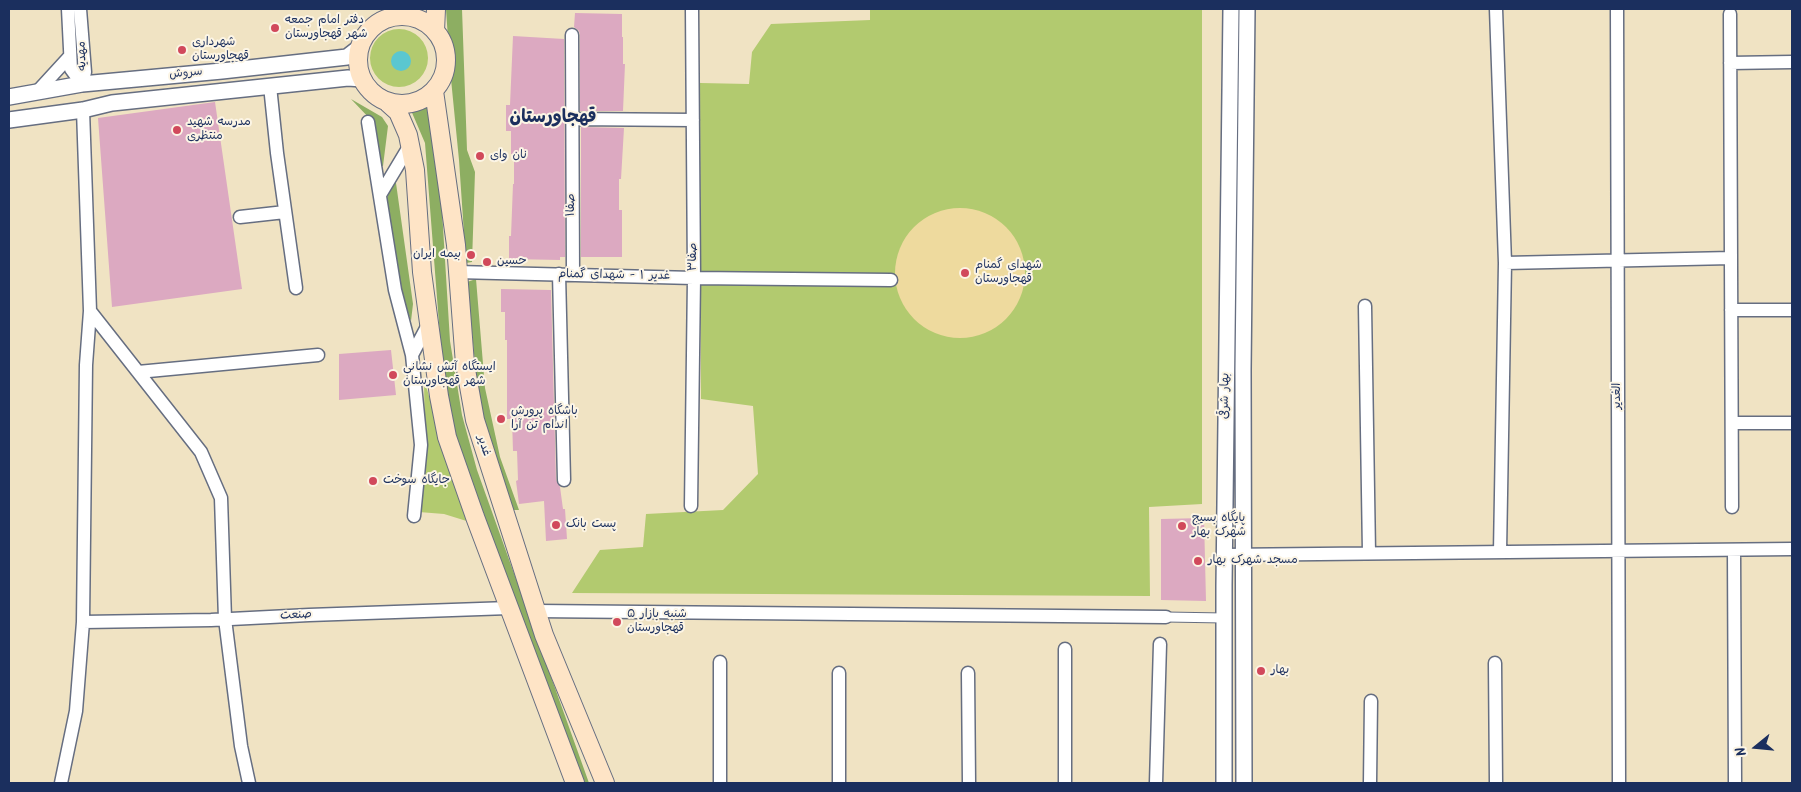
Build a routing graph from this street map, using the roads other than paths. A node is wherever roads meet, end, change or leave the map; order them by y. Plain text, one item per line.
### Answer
1 (68, 9) edge
2 (80, 9) edge
3 (436, 9) edge
4 (692, 9) edge
5 (1231, 9) edge
6 (1247, 9) edge
7 (1496, 9) edge
8 (1617, 9) edge
9 (392, 13) edge
10 (1730, 14) dead end
11 (435, 31) junction
12 (572, 35) dead end
13 (360, 47) junction
14 (70, 56) junction
15 (1792, 62) edge
16 (1730, 63) junction
17 (362, 79) junction
18 (82, 84) junction
19 (270, 86) junction
20 (434, 91) junction
21 (37, 92) junction
22 (9, 97) edge
23 (388, 102) junction
24 (83, 110) junction
25 (572, 119) junction
26 (9, 120) edge
27 (693, 120) junction
28 (368, 122) dead end
29 (410, 145) junction
30 (380, 195) junction
31 (285, 212) junction
32 (240, 217) dead end
33 (1731, 258) junction
34 (1618, 259) junction
35 (1505, 263) junction
36 (457, 272) junction
37 (559, 274) junction
38 (572, 274) junction
39 (694, 278) junction
40 (891, 280) dead end
41 (296, 288) dead end
42 (1365, 306) dead end
43 (1731, 310) junction
44 (1792, 310) edge
45 (90, 311) junction
46 (429, 323) junction
47 (412, 355) junction
48 (318, 356) dead end
49 (138, 372) junction
50 (1732, 423) junction
51 (1792, 423) edge
52 (564, 480) dead end
53 (691, 506) dead end
54 (1732, 507) dead end
55 (414, 516) dead end
56 (1792, 549) edge
57 (1734, 550) junction
58 (1618, 551) junction
59 (1500, 552) junction
60 (1369, 553) junction
61 (1224, 555) junction
62 (1243, 555) junction
63 (509, 608) junction
64 (536, 610) junction
65 (1166, 617) joint
66 (1224, 618) junction
67 (225, 620) junction
68 (83, 622) junction
69 (1160, 644) dead end
70 (1065, 649) dead end
71 (720, 662) dead end
72 (1495, 663) dead end
73 (839, 672) dead end
74 (968, 673) dead end
75 (1371, 701) dead end
76 (61, 783) edge
77 (249, 783) edge
78 (575, 783) edge
79 (605, 783) edge
80 (720, 783) edge
81 (839, 783) edge
82 (969, 783) edge
83 (1065, 783) edge
84 (1156, 783) edge
85 (1224, 783) edge
86 (1244, 783) edge
87 (1370, 783) edge
88 (1496, 783) edge
89 (1619, 783) edge
90 (1736, 783) edge

1 - 14 street, مهدیه
2 - 18 street, مهدیه
3 - 11 main road
4 - 27 street, صفا۳
5 - 61 street, بهار شرقی
6 - 62 street, بهار شرقی
7 - 35 street
8 - 34 street, الغدیر
9 - 11 main road
9 - 13 main road
10 - 16 street
11 - 20 main road
12 - 25 street, صفا۱
13 - 17 main road
13 - 18 street, سروش
14 - 18 street, مهدیه
14 - 21 street
15 - 16 street
16 - 33 street
17 - 19 street, سروش
17 - 23 main road
18 - 21 street, سروش
18 - 24 street
19 - 24 street, سروش
19 - 31 street
20 - 23 main road
20 - 36 main road, غدیر
21 - 22 street, سروش
23 - 29 main road
24 - 26 street, سروش
24 - 45 street
25 - 27 street
25 - 38 street, صفا۱
27 - 39 street, صفا۳
28 - 30 street
29 - 30 street
29 - 46 main road
30 - 47 street
31 - 32 street
31 - 41 street
33 - 34 street
33 - 43 street
34 - 35 street
34 - 58 street, الغدیر
35 - 59 street
36 - 37 street, غدیر ۱ - شهدای گمنام
36 - 64 main road, غدیر
37 - 38 street, غدیر ۱ - شهدای گمنام
37 - 52 street
38 - 39 street, غدیر ۱ - شهدای گمنام
39 - 40 street, غدیر ۱ - شهدای گمنام
39 - 53 street, صفا۳
42 - 60 street
43 - 44 street
43 - 50 street
45 - 49 street
45 - 68 street
46 - 47 street
46 - 63 main road
47 - 55 street
48 - 49 street
49 - 67 street
50 - 51 street
50 - 54 street
56 - 57 street
57 - 58 street
57 - 90 street
58 - 59 street
58 - 89 street, الغدیر
59 - 60 street
60 - 62 street
61 - 62 street
61 - 66 street, بهار شرقی
62 - 86 street, بهار شرقی
63 - 67 street, صنعت
63 - 78 main road
64 - 65 street
64 - 79 main road, غدیر
65 - 66 street
66 - 85 street, بهار شرقی
67 - 68 street, صنعت
67 - 77 street
68 - 76 street
69 - 84 street
70 - 83 street
71 - 80 street
72 - 88 street
73 - 81 street
74 - 82 street
75 - 87 street

